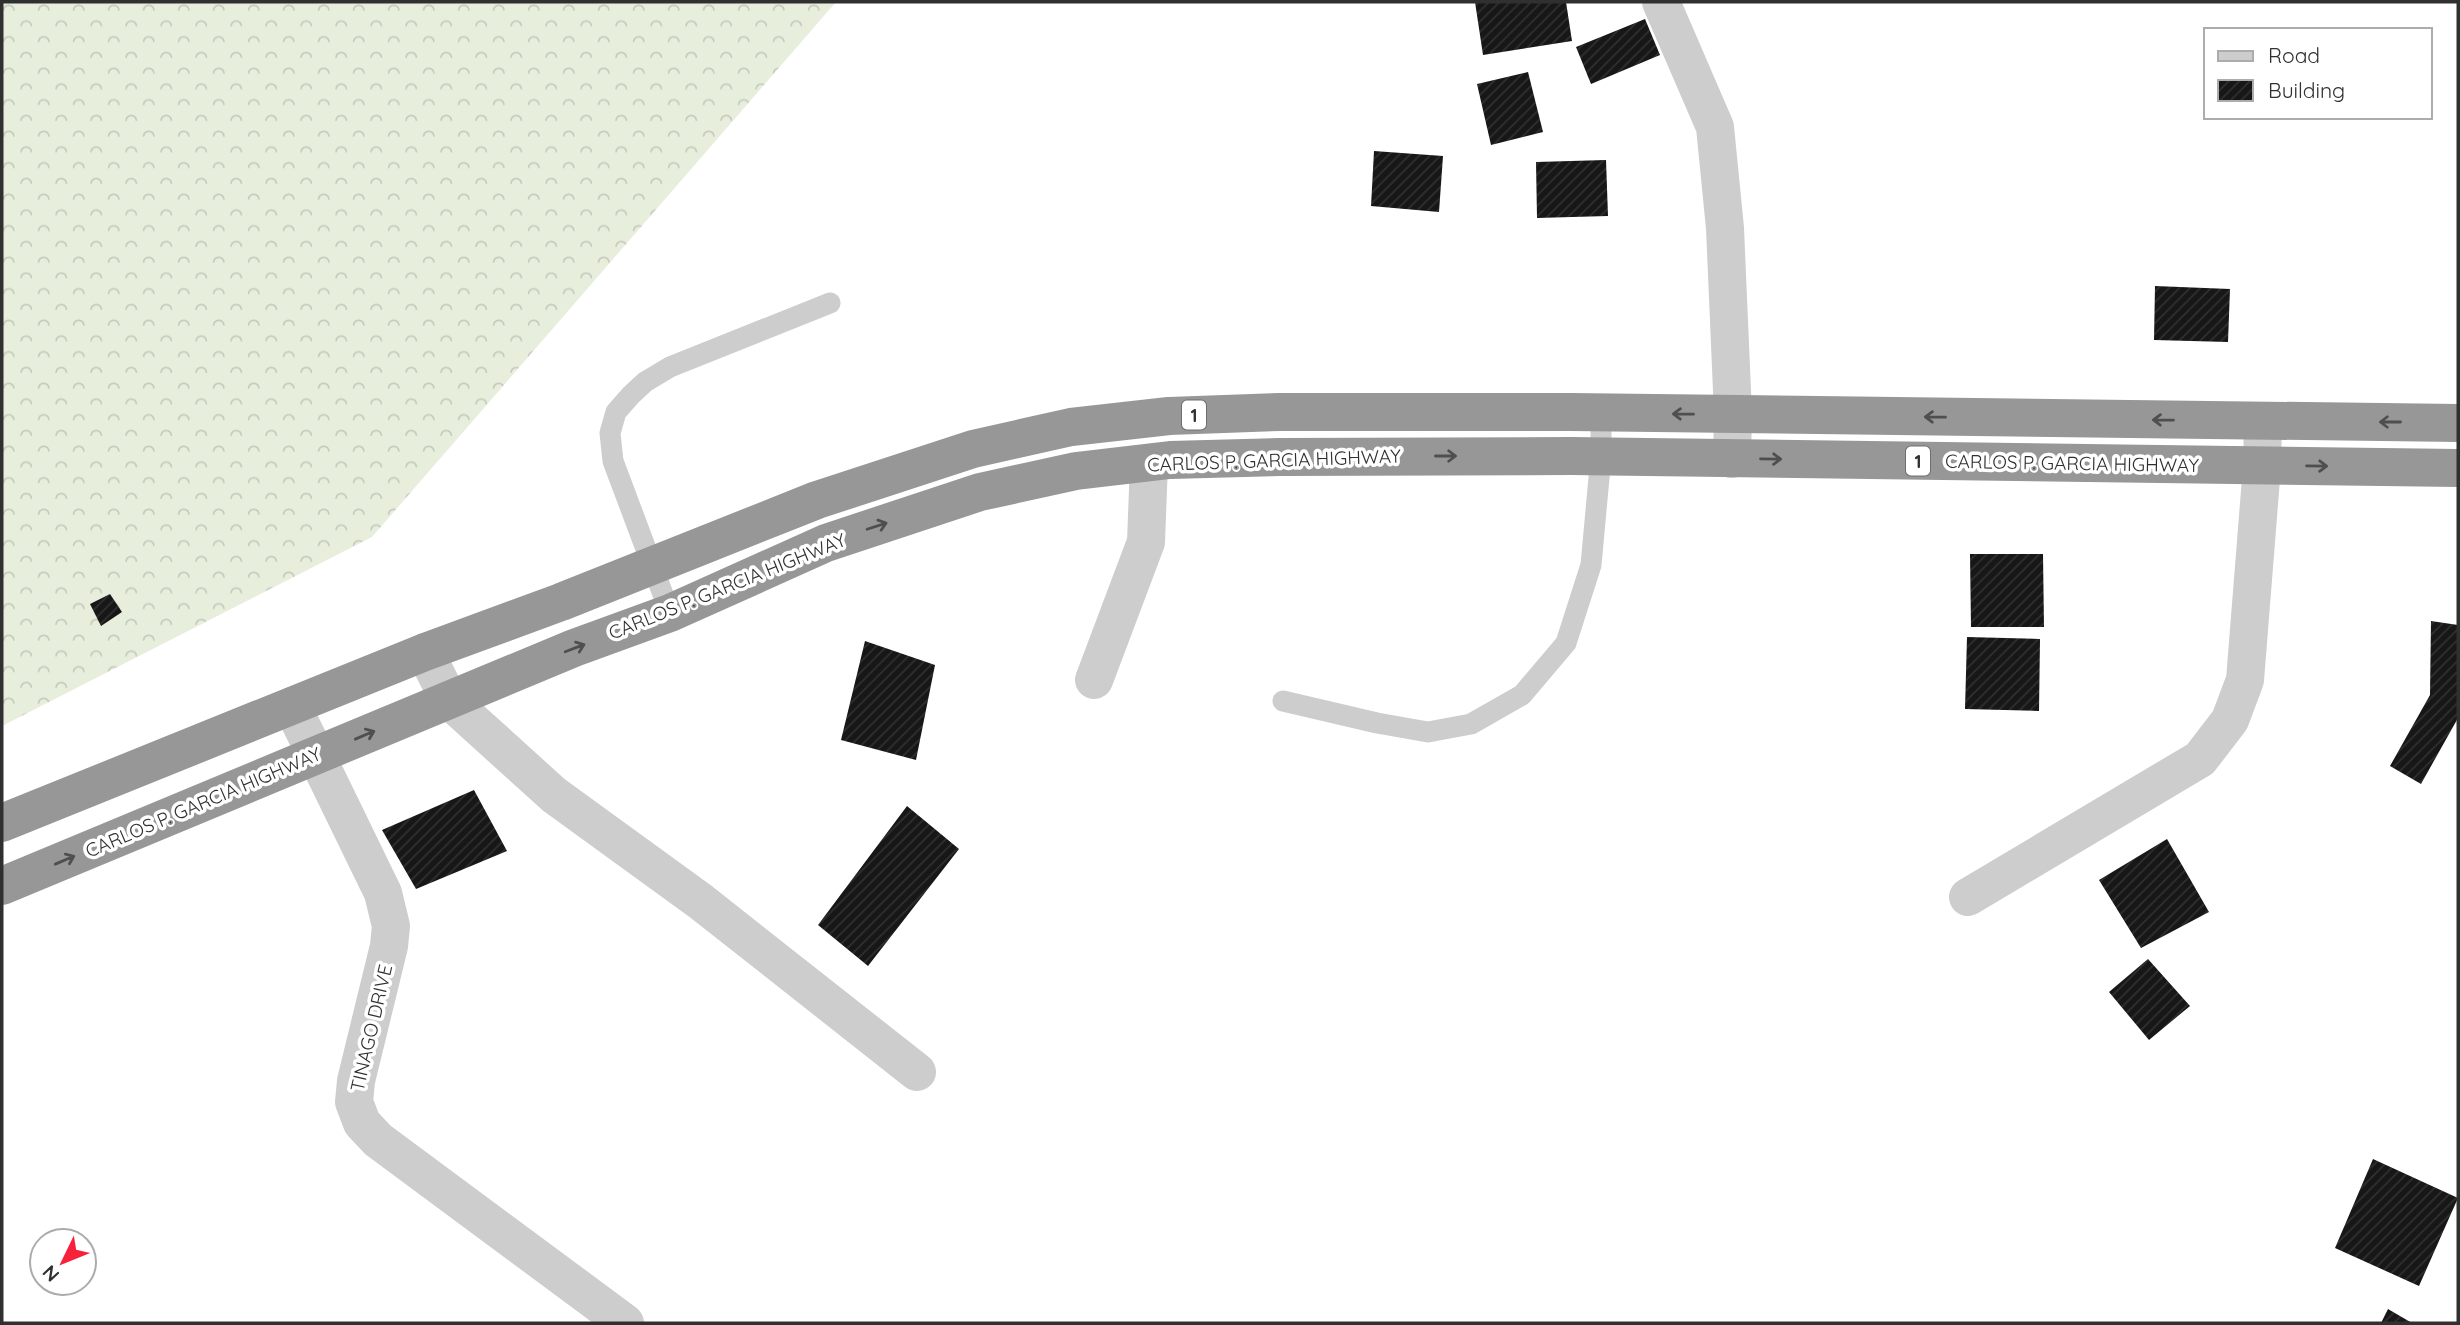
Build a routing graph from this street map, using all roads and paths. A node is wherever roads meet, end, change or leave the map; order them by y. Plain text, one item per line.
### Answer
1 (1661, 2) edge
2 (830, 303) dead end
3 (1601, 413) junction
4 (1733, 414) junction
5 (2263, 422) junction
6 (2458, 423) edge
7 (1601, 456) junction
8 (1732, 459) junction
9 (1149, 463) junction
10 (2262, 466) junction
11 (2458, 468) edge
12 (652, 565) junction
13 (670, 613) junction
14 (425, 652) junction
15 (1094, 680) dead end
16 (449, 700) junction
17 (1283, 701) dead end
18 (292, 706) junction
19 (316, 755) junction
20 (2, 823) edge
21 (2, 886) edge
22 (1968, 897) dead end
23 (918, 1072) dead end
24 (625, 1323) edge

1 - 4 street
2 - 12 lane
4 -> 3 highway, 1
3 - 7 lane
3 - 12 highway, 1
5 -> 4 highway, 1
4 - 8 street
6 -> 5 highway, 1
5 - 10 street
7 - 8 highway, CARLOS P. GARCIA HIGHWAY / 1
9 -> 7 highway, CARLOS P. GARCIA HIGHWAY / 1
7 - 17 lane
8 -> 10 highway, CARLOS P. GARCIA HIGHWAY / 1
13 -> 9 highway, CARLOS P. GARCIA HIGHWAY / 1
9 - 15 street
10 -> 11 highway, CARLOS P. GARCIA HIGHWAY / 1
10 - 22 street
12 - 13 lane
12 - 14 highway, 1
16 -> 13 highway, CARLOS P. GARCIA HIGHWAY / 1
14 - 16 street
14 - 18 highway, 1
19 -> 16 highway, CARLOS P. GARCIA HIGHWAY / 1
16 - 23 street
18 - 19 street, TINAGO DRIVE
18 - 20 highway, 1
21 -> 19 highway, CARLOS P. GARCIA HIGHWAY / 1
19 - 24 street, TINAGO DRIVE

